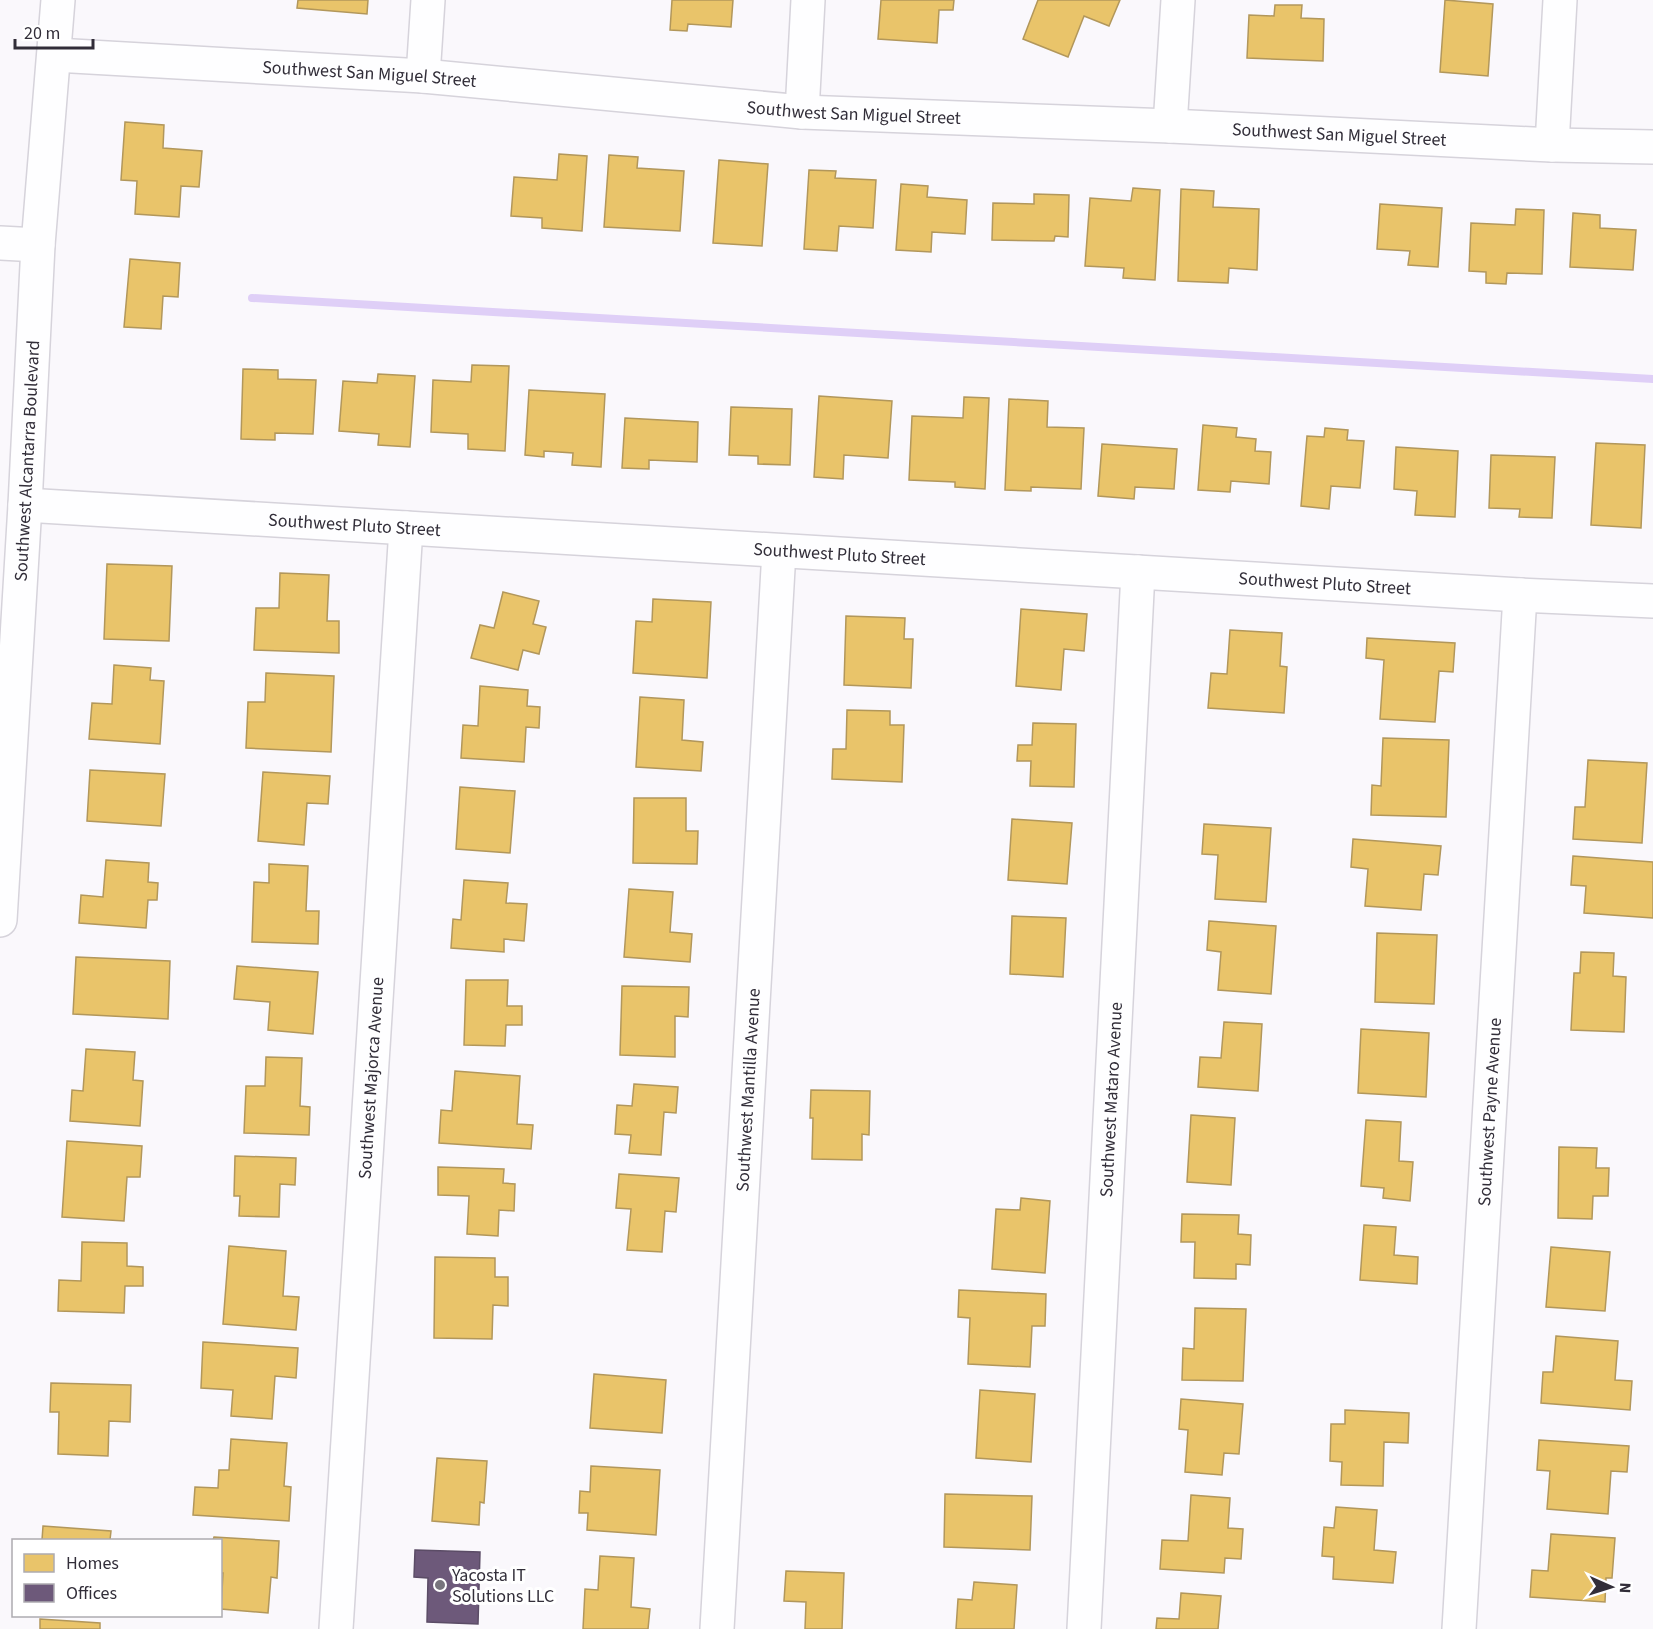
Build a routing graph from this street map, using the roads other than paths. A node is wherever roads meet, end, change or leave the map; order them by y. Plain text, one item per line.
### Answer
1 (58, 0) edge
2 (428, 0) edge
3 (808, 0) edge
4 (1178, 0) edge
5 (1560, 0) edge
6 (55, 56) junction
7 (423, 76) junction
8 (802, 112) junction
9 (1170, 126) junction
10 (1552, 145) junction
11 (1653, 147) edge
12 (0, 243) edge
13 (38, 245) junction
14 (25, 505) junction
15 (406, 528) junction
16 (779, 551) junction
17 (1138, 572) junction
18 (1520, 595) junction
19 (1653, 601) edge
20 (6, 698) edge
21 (0, 920) edge
22 (336, 1629) edge
23 (717, 1629) edge
24 (1084, 1629) edge
25 (1459, 1629) edge

1 - 6 street, Southwest Alcantarra Boulevard
2 - 7 street
3 - 8 street
4 - 9 street
5 - 10 street
6 - 7 street, Southwest San Miguel Street
6 - 13 street, Southwest Alcantarra Boulevard
7 - 8 street, Southwest San Miguel Street
8 - 9 street, Southwest San Miguel Street
9 - 10 street, Southwest San Miguel Street
10 - 11 street, Southwest San Miguel Street
12 - 13 street
13 - 14 street, Southwest Alcantarra Boulevard
14 - 15 street, Southwest Pluto Street
14 - 20 street, Southwest Alcantarra Boulevard
15 - 16 street, Southwest Pluto Street
15 - 22 street, Southwest Majorca Avenue
16 - 17 street, Southwest Pluto Street
16 - 23 street, Southwest Mantilla Avenue
17 - 18 street, Southwest Pluto Street
17 - 24 street, Southwest Mataro Avenue
18 - 19 street, Southwest Pluto Street
18 - 25 street, Southwest Payne Avenue
20 - 21 street, Southwest Alcantarra Boulevard

